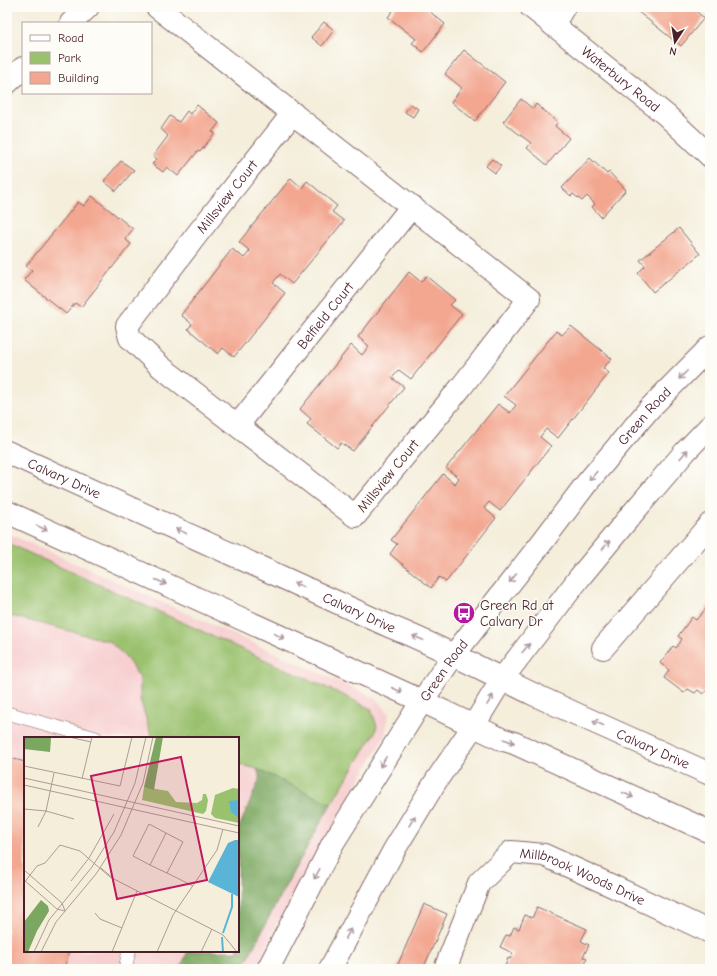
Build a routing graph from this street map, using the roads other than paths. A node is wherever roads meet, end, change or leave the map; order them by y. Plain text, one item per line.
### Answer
1 (88, 7) edge
2 (157, 7) edge
3 (531, 7) edge
4 (559, 16) edge
5 (72, 22) edge
6 (22, 69) edge
7 (7, 83) edge
8 (293, 113) junction
9 (709, 157) edge
10 (412, 206) junction
11 (710, 347) edge
12 (238, 425) junction
13 (710, 426) edge
14 (7, 452) edge
15 (7, 512) edge
16 (710, 524) edge
17 (603, 648) dead end
18 (453, 656) junction
19 (502, 679) junction
20 (422, 701) junction
21 (7, 713) edge
22 (474, 725) junction
23 (92, 737) edge
24 (710, 774) edge
25 (710, 832) edge
26 (710, 932) edge
27 (129, 952) edge
28 (125, 969) edge
29 (268, 969) edge
30 (330, 969) edge
31 (446, 969) edge

1 - 5 street
2 - 8 street, Millsview Court
3 - 4 street, Waterbury Road
4 - 9 street, Waterbury Road
6 - 7 street
8 - 10 street, Millsview Court
8 - 12 street, Millsview Court
10 - 12 street, Belfield Court
10 - 12 street, Millsview Court
11 -> 18 street, Green Road
19 -> 13 street
18 -> 14 street, Calvary Drive
15 -> 20 street
16 - 17 street
18 - 19 street, Calvary Drive
18 - 20 street, Green Road
22 -> 19 street
24 -> 19 street, Calvary Drive
20 - 22 street
20 -> 29 street, Green Road
21 - 23 lane
22 -> 25 street
30 -> 22 street
26 - 31 street, Millbrook Woods Drive
27 - 28 lane

